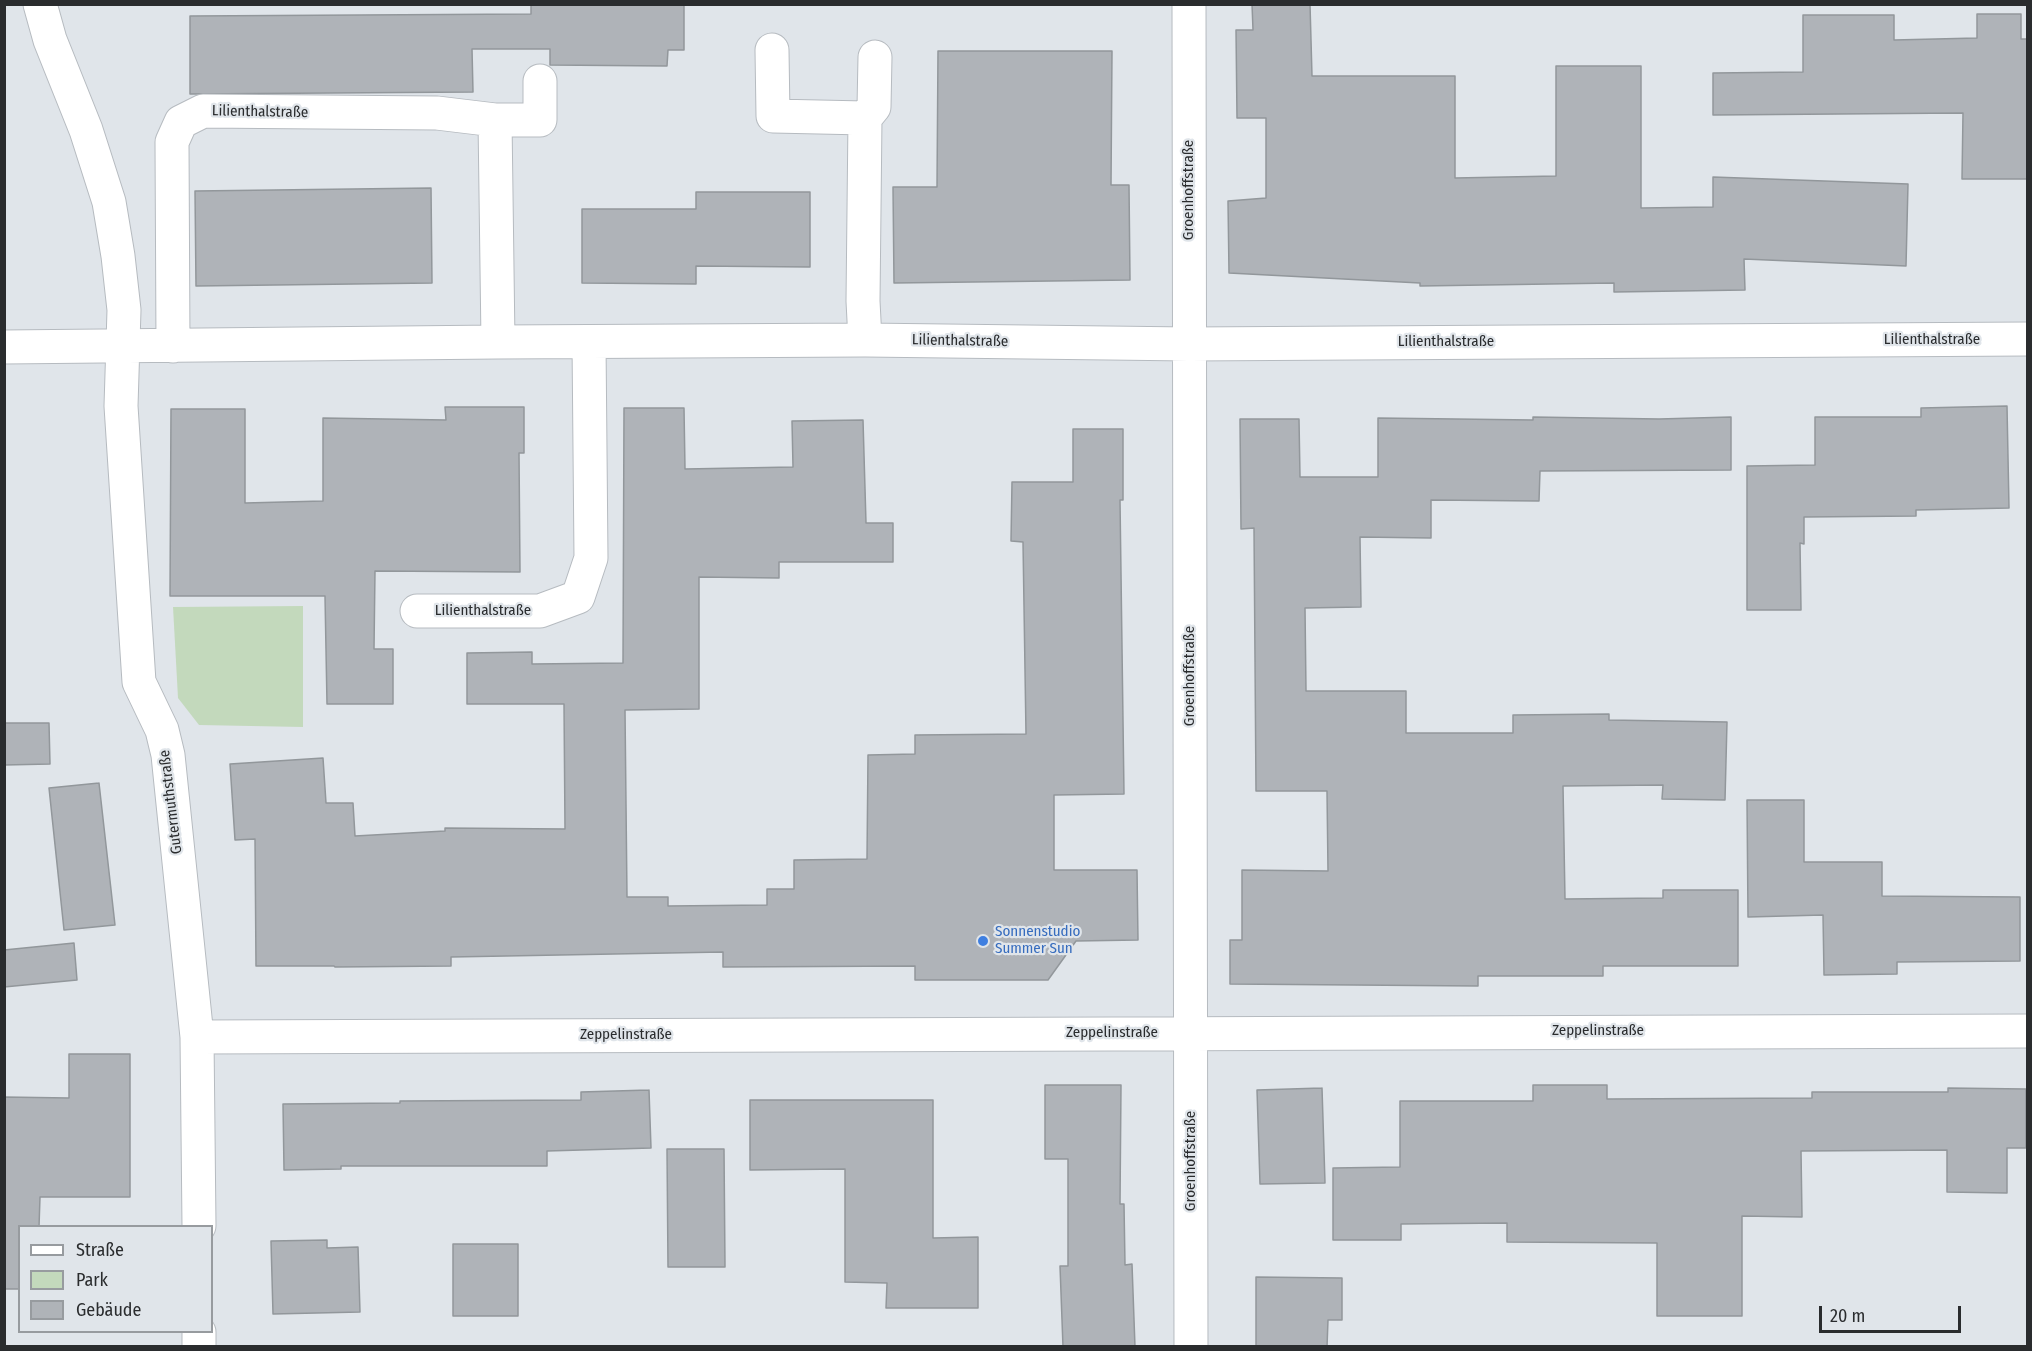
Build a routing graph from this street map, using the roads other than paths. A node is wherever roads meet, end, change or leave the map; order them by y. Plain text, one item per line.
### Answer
1 (40, 4) edge
2 (1189, 4) edge
3 (772, 50) dead end
4 (875, 57) dead end
5 (540, 81) dead end
6 (865, 118) junction
7 (495, 120) junction
8 (2028, 339) edge
9 (865, 340) junction
10 (498, 342) junction
11 (589, 342) junction
12 (1189, 344) junction
13 (4, 346) edge
14 (123, 346) junction
15 (173, 346) junction
16 (417, 611) dead end
17 (2028, 1031) edge
18 (1191, 1032) junction
19 (197, 1037) junction
20 (199, 1225) edge
21 (1191, 1347) edge

1 - 14 street, Gutermuthstraße
2 - 12 street, Groenhoffstraße
3 - 6 street
4 - 6 street
5 - 7 street, Lilienthalstraße
6 - 9 street
7 - 10 street
7 - 15 street, Lilienthalstraße
8 - 12 street, Lilienthalstraße
9 - 11 street, Lilienthalstraße
9 - 12 street, Lilienthalstraße
10 - 11 street, Lilienthalstraße
10 - 15 street, Lilienthalstraße
11 - 16 street, Lilienthalstraße
12 - 18 street, Groenhoffstraße
13 - 14 street, Lilienthalstraße
14 - 15 street, Lilienthalstraße
14 - 19 street, Gutermuthstraße
17 - 18 street, Zeppelinstraße
18 - 19 street, Zeppelinstraße
18 - 21 street, Groenhoffstraße
19 - 20 street, Gutermuthstraße

